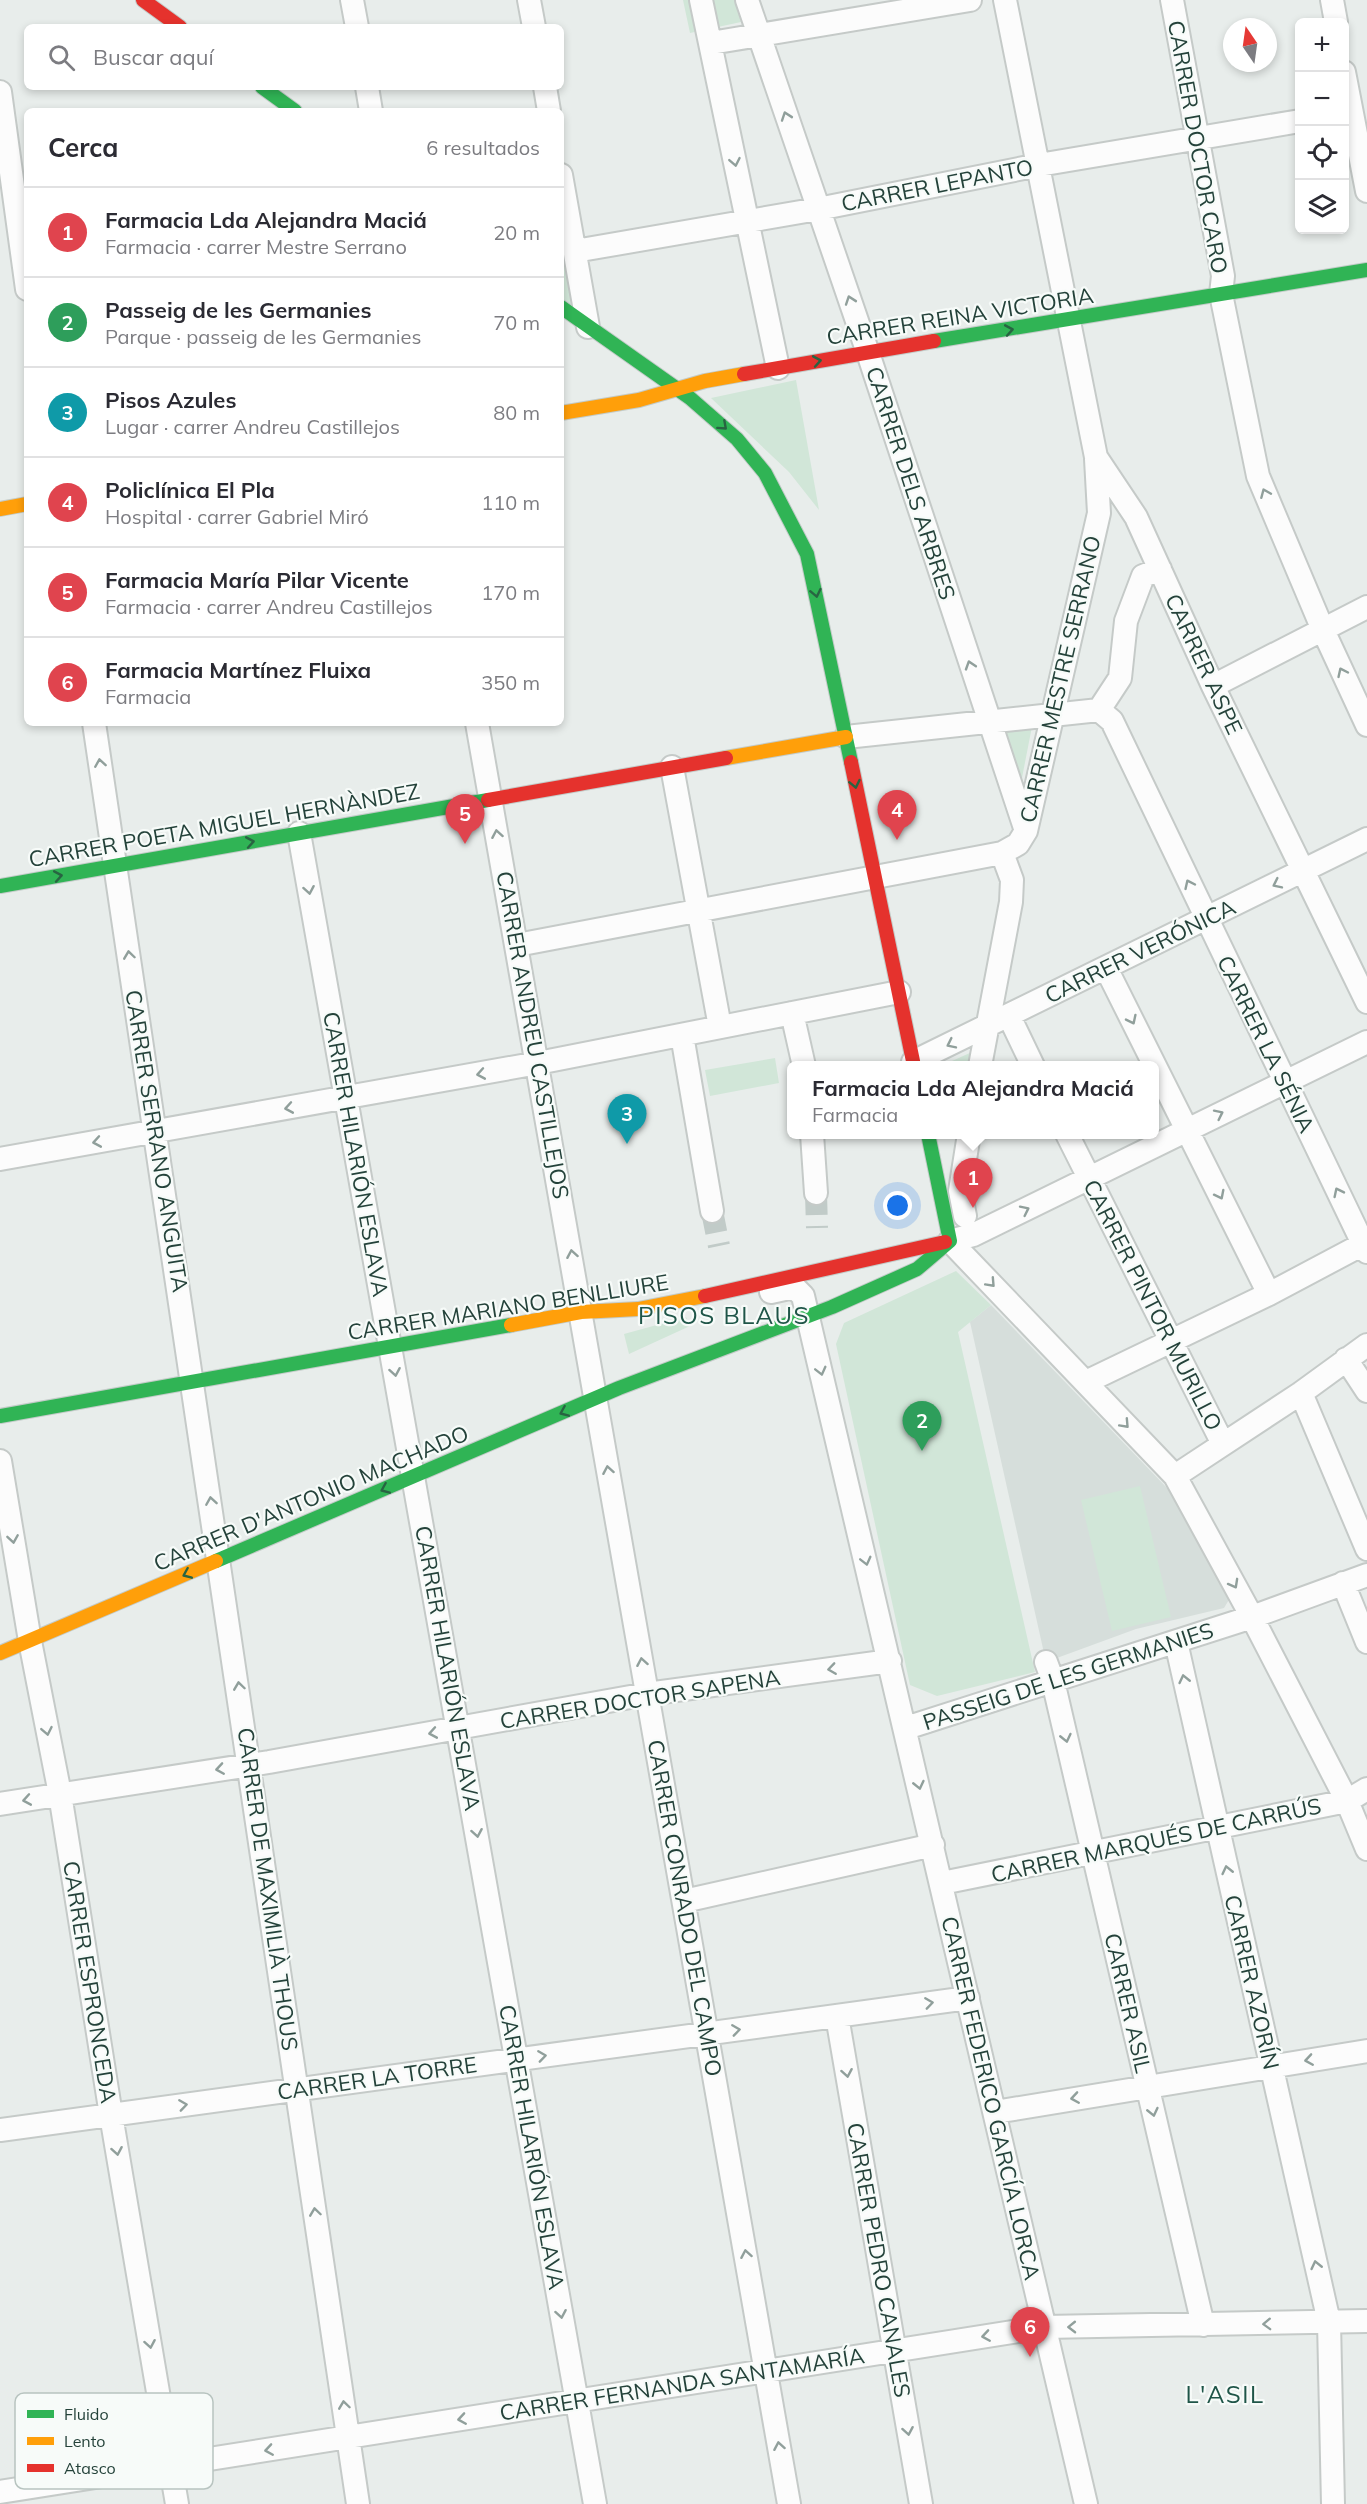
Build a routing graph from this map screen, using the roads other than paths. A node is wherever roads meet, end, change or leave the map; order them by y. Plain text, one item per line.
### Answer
1 (143, 0) edge
2 (352, 0) edge
3 (529, 0) edge
4 (701, 0) edge
5 (747, 0) edge
6 (970, 0) edge
7 (1005, 0) edge
8 (1172, 0) edge
9 (1332, 0) edge
10 (170, 15) edge
11 (1335, 18) edge
12 (356, 24) edge
13 (533, 24) edge
14 (758, 35) junction
15 (711, 43) junction
16 (266, 90) edge
17 (368, 90) edge
18 (546, 90) edge
19 (1349, 90) edge
20 (0, 92) edge
21 (1353, 105) edge
22 (291, 108) edge
23 (370, 108) edge
24 (548, 108) edge
25 (1295, 122) edge
26 (1197, 140) junction
27 (1039, 165) junction
28 (13, 184) edge
29 (564, 191) edge
30 (1367, 192) edge
31 (818, 209) junction
32 (747, 221) junction
33 (575, 251) junction
34 (24, 270) edge
35 (1367, 270) edge
36 (1221, 294) junction
37 (564, 309) edge
38 (1069, 320) junction
39 (588, 327) junction
40 (868, 353) junction
41 (778, 369) junction
42 (677, 389) junction
43 (564, 412) edge
44 (1096, 457) junction
45 (24, 505) edge
46 (0, 509) edge
47 (1160, 569) junction
48 (1367, 607) edge
49 (1323, 630) junction
50 (1213, 686) junction
51 (1099, 710) junction
52 (1054, 715) junction
53 (988, 720) junction
54 (1367, 725) edge
55 (94, 726) edge
56 (478, 726) edge
57 (846, 737) junction
58 (672, 767) junction
59 (491, 800) junction
60 (1026, 831) junction
61 (299, 833) junction
62 (1367, 839) edge
63 (1002, 853) junction
64 (116, 866) junction
65 (1303, 871) junction
66 (875, 877) junction
67 (0, 886) edge
68 (697, 910) junction
69 (1206, 919) junction
70 (517, 945) junction
71 (1106, 968) junction
72 (899, 992) junction
73 (1367, 1002) edge
74 (792, 1013) junction
75 (1009, 1016) junction
76 (986, 1027) junction
77 (720, 1028) junction
78 (682, 1035) junction
79 (1367, 1042) edge
80 (803, 1061) edge
81 (913, 1061) edge
82 (920, 1061) edge
83 (981, 1061) edge
84 (1031, 1061) edge
85 (1152, 1061) edge
86 (538, 1064) junction
87 (1159, 1074) edge
88 (1284, 1082) junction
89 (346, 1097) junction
90 (1187, 1130) junction
91 (155, 1131) junction
92 (812, 1139) edge
93 (929, 1139) edge
94 (968, 1139) edge
95 (1068, 1139) edge
96 (0, 1159) edge
97 (1088, 1179) junction
98 (816, 1193) tunnel mouth
99 (712, 1211) tunnel mouth
100 (965, 1216) dead end
101 (950, 1241) junction
102 (1366, 1246) edge
103 (743, 1289) junction
104 (1269, 1294) junction
105 (581, 1312) junction
106 (807, 1315) junction
107 (1171, 1342) junction
108 (390, 1345) junction
109 (1367, 1345) edge
110 (1346, 1359) junction
111 (194, 1381) junction
112 (1086, 1382) junction
113 (1367, 1391) edge
114 (1301, 1393) junction
115 (596, 1398) junction
116 (0, 1416) edge
117 (1223, 1444) junction
118 (0, 1461) edge
119 (1175, 1476) junction
120 (413, 1477) junction
121 (1367, 1549) edge
122 (220, 1559) junction
123 (1367, 1575) edge
124 (1343, 1583) junction
125 (1252, 1617) junction
126 (30, 1641) junction
127 (1176, 1642) junction
128 (1367, 1642) edge
129 (0, 1653) edge
130 (890, 1661) junction
131 (1049, 1672) junction
132 (647, 1694) junction
133 (460, 1728) junction
134 (906, 1728) junction
135 (250, 1765) junction
136 (1367, 1789) edge
137 (60, 1794) junction
138 (1347, 1801) junction
139 (0, 1804) edge
140 (1217, 1827) junction
141 (933, 1845) junction
142 (1367, 1849) edge
143 (1093, 1853) junction
144 (942, 1883) junction
145 (684, 1901) junction
146 (968, 1998) junction
147 (837, 2016) junction
148 (708, 2033) junction
149 (1367, 2051) edge
150 (516, 2059) junction
151 (1271, 2066) junction
152 (1147, 2086) junction
153 (297, 2090) junction
154 (995, 2112) junction
155 (111, 2115) junction
156 (0, 2130) edge
157 (1367, 2321) edge
158 (1329, 2322) junction
159 (1203, 2325) junction
160 (1044, 2327) junction
161 (895, 2351) junction
162 (766, 2371) junction
163 (159, 2393) edge
164 (577, 2400) junction
165 (349, 2437) junction
166 (213, 2458) edge
167 (19, 2489) edge
168 (175, 2489) edge
169 (0, 2492) edge
170 (177, 2504) edge
171 (358, 2504) edge
172 (595, 2504) edge
173 (789, 2504) edge
174 (921, 2504) edge
175 (1086, 2504) edge
176 (1333, 2504) edge

1 - 10 main road
2 - 12 street
3 - 13 street
4 - 15 street
5 - 14 street, CARRER DELS ARBRES
6 - 14 street
7 - 27 street, CARRER ASPE
8 - 26 street, CARRER DOCTOR CARO
9 - 11 street
14 - 15 street
31 -> 14 street, CARRER DELS ARBRES
15 -> 32 street
16 - 22 main road
17 - 23 street
18 - 24 street
19 - 21 street
20 - 28 street
21 - 30 street
25 - 26 street, CARRER LEPANTO
26 - 27 street, CARRER LEPANTO
26 - 36 street, CARRER DOCTOR CARO
27 - 31 street, CARRER LEPANTO
27 - 38 street, CARRER ASPE
28 - 34 street
29 - 33 street
31 - 32 street, CARRER LEPANTO
40 -> 31 street, CARRER DELS ARBRES
32 - 33 street, CARRER LEPANTO
32 - 41 street
33 - 39 street
35 - 36 main road, CARRER REINA VICTORIA
36 - 38 main road, CARRER REINA VICTORIA
49 -> 36 street, CARRER DOCTOR CARO
37 - 39 main road
40 -> 38 main road, CARRER REINA VICTORIA
38 - 44 street, CARRER ASPE
39 - 42 main road
41 -> 40 main road, CARRER REINA VICTORIA
53 -> 40 street, CARRER DELS ARBRES
41 - 42 main road, CARRER REINA VICTORIA
42 - 43 main road, CARRER REINA VICTORIA
42 -> 57 main road
44 - 47 street, CARRER ASPE
44 - 52 street, CARRER MESTRE SERRANO
45 - 46 main road
47 - 50 street, CARRER ASPE
47 - 51 street
48 - 49 street
49 - 50 street
54 -> 49 street, CARRER DOCTOR CARO
50 - 65 street, CARRER ASPE
51 - 52 street
69 -> 51 street, CARRER LA SÉNIA
52 - 53 street
52 - 60 street, CARRER MESTRE SERRANO
53 - 57 street
53 - 60 street, CARRER DELS ARBRES
64 -> 55 street, CARRER SERRANO ANGUITA
56 - 59 street, CARRER ANDREU CASTILLEJOS
57 - 58 main road, CARRER POETA MIGUEL HERNÀNDEZ
57 -> 66 main road
58 - 59 main road, CARRER POETA MIGUEL HERNÀNDEZ
58 - 68 street
59 - 61 main road, CARRER POETA MIGUEL HERNÀNDEZ
70 -> 59 street, CARRER ANDREU CASTILLEJOS
60 - 63 street, CARRER MESTRE SERRANO
64 -> 61 main road, CARRER POETA MIGUEL HERNÀNDEZ
61 -> 89 street, CARRER HILARIÓN ESLAVA
62 - 65 street, CARRER VERÓNICA
63 - 66 street
63 - 76 street
67 -> 64 main road, CARRER POETA MIGUEL HERNÀNDEZ
91 -> 64 street, CARRER SERRANO ANGUITA
65 -> 69 street, CARRER VERÓNICA
65 - 73 street, CARRER ASPE
66 - 68 street
66 - 72 main road
68 - 70 street
68 - 77 street
69 - 71 street, CARRER VERÓNICA
69 - 88 street, CARRER LA SÉNIA
70 - 86 street, CARRER ANDREU CASTILLEJOS
71 - 75 street, CARRER VERÓNICA
71 -> 85 street
72 - 74 street
72 - 81 main road
74 - 77 street
74 - 80 street
75 - 76 street, CARRER VERÓNICA
75 - 84 street
76 -> 82 street, CARRER VERÓNICA
76 - 83 street
77 - 78 street
78 - 86 street
78 - 99 street
79 - 88 street
86 -> 89 street
105 -> 86 street, CARRER ANDREU CASTILLEJOS
87 -> 90 street
90 -> 88 street
102 -> 88 street, CARRER LA SÉNIA
89 -> 91 street
89 - 108 street, CARRER HILARIÓN ESLAVA
90 - 97 street
90 -> 104 street
91 -> 96 street
91 - 111 street, CARRER SERRANO ANGUITA
92 - 98 street
93 - 101 main road
94 - 100 street
95 - 97 street, CARRER PINTOR MURILLO
101 -> 97 street
97 - 107 street, CARRER PINTOR MURILLO
101 - 103 main road, CARRER MARIANO BENLLIURE
101 - 106 main road, CARRER D'ANTONIO MACHADO
101 -> 112 street
102 - 104 street
103 - 105 main road, CARRER MARIANO BENLLIURE
103 - 106 street, PASSEIG DE LES GERMANIES
104 - 107 street
105 - 108 main road, CARRER MARIANO BENLLIURE
105 - 115 street, CARRER CONRADO DEL CAMPO
106 - 115 main road, CARRER D'ANTONIO MACHADO
106 -> 130 street, PASSEIG DE LES GERMANIES
107 - 112 street
107 - 117 street, CARRER PINTOR MURILLO
108 - 111 main road, CARRER MARIANO BENLLIURE
108 -> 120 street, CARRER HILARIÓN ESLAVA
109 - 110 street
110 - 113 street
110 - 114 street
111 - 116 main road, CARRER MARIANO BENLLIURE
122 -> 111 street, CARRER SERRANO ANGUITA
112 -> 119 street
114 - 117 street
114 - 121 street
115 -> 120 main road, CARRER D'ANTONIO MACHADO
132 -> 115 street, CARRER CONRADO DEL CAMPO
117 - 119 street
118 -> 126 street, CARRER ESPRONCEDA
119 -> 125 street
120 -> 122 main road, CARRER D'ANTONIO MACHADO
120 - 133 street, CARRER HILARIÓN ESLAVA
122 -> 126 main road, CARRER D'ANTONIO MACHADO
135 -> 122 street, CARRER DE MAXIMILIÀ THOUS
123 - 124 street, PASSEIG DE LES GERMANIES
124 - 125 street, PASSEIG DE LES GERMANIES
124 - 128 street
125 - 127 street, PASSEIG DE LES GERMANIES
125 - 138 street
126 - 129 main road, CARRER D'ANTONIO MACHADO
126 -> 137 street, CARRER ESPRONCEDA
127 - 131 street, PASSEIG DE LES GERMANIES
140 -> 127 street, CARRER AZORÍN
130 -> 132 street, CARRER DOCTOR SAPENA
130 - 134 street, PASSEIG DE LES GERMANIES
131 - 134 street, PASSEIG DE LES GERMANIES
131 -> 143 street, CARRER ASIL
132 - 133 street, CARRER DOCTOR SAPENA
132 - 145 street, CARRER CONRADO DEL CAMPO
133 -> 135 street, CARRER DOCTOR SAPENA
133 -> 150 street, CARRER HILARIÓN ESLAVA
134 -> 141 street, CARRER FEDERICO GARCÍA LORCA
135 -> 137 street, CARRER DOCTOR SAPENA
135 - 153 street, CARRER DE MAXIMILIÀ THOUS
136 - 138 street, CARRER MARQUÉS DE CARRÚS
137 -> 139 street, CARRER DOCTOR SAPENA
137 - 155 street, CARRER ESPRONCEDA
138 - 140 street, CARRER MARQUÉS DE CARRÚS
138 - 142 street
140 - 143 street, CARRER MARQUÉS DE CARRÚS
151 -> 140 street, CARRER AZORÍN
141 - 144 street, CARRER FEDERICO GARCÍA LORCA
141 - 145 street
143 - 144 street, CARRER MARQUÉS DE CARRÚS
143 - 152 street, CARRER ASIL
144 - 146 street, CARRER FEDERICO GARCÍA LORCA
145 - 148 street, CARRER CONRADO DEL CAMPO
147 -> 146 street, CARRER LA TORRE
146 - 154 street, CARRER FEDERICO GARCÍA LORCA
148 -> 147 street, CARRER LA TORRE
147 -> 161 street, CARRER PEDRO CANALES
150 -> 148 street, CARRER LA TORRE
162 -> 148 street, CARRER CONRADO DEL CAMPO
149 -> 151 street
150 - 153 street, CARRER LA TORRE
150 -> 164 street, CARRER HILARIÓN ESLAVA
151 - 152 street
158 -> 151 street, CARRER AZORÍN
152 -> 154 street
152 -> 159 street, CARRER ASIL
155 -> 153 street, CARRER LA TORRE
165 -> 153 street, CARRER DE MAXIMILIÀ THOUS
154 - 160 street, CARRER FEDERICO GARCÍA LORCA
155 - 156 street, CARRER LA TORRE
155 -> 163 street, CARRER ESPRONCEDA
157 - 158 street, CARRER FERNANDA SANTAMARÍA
158 -> 159 street, CARRER FERNANDA SANTAMARÍA
158 - 176 street, CARRER AZORÍN
159 -> 160 street, CARRER FERNANDA SANTAMARÍA
160 -> 161 street, CARRER FERNANDA SANTAMARÍA
160 - 175 street, CARRER FEDERICO GARCÍA LORCA
161 - 162 street, CARRER FERNANDA SANTAMARÍA
161 -> 174 street, CARRER PEDRO CANALES
162 - 164 street, CARRER FERNANDA SANTAMARÍA
173 -> 162 street, CARRER CONRADO DEL CAMPO
164 -> 165 street, CARRER FERNANDA SANTAMARÍA
164 - 172 street, CARRER HILARIÓN ESLAVA
165 -> 166 street, CARRER FERNANDA SANTAMARÍA
165 - 171 street, CARRER DE MAXIMILIÀ THOUS
167 - 169 street, CARRER FERNANDA SANTAMARÍA
168 - 170 street, CARRER ESPRONCEDA

